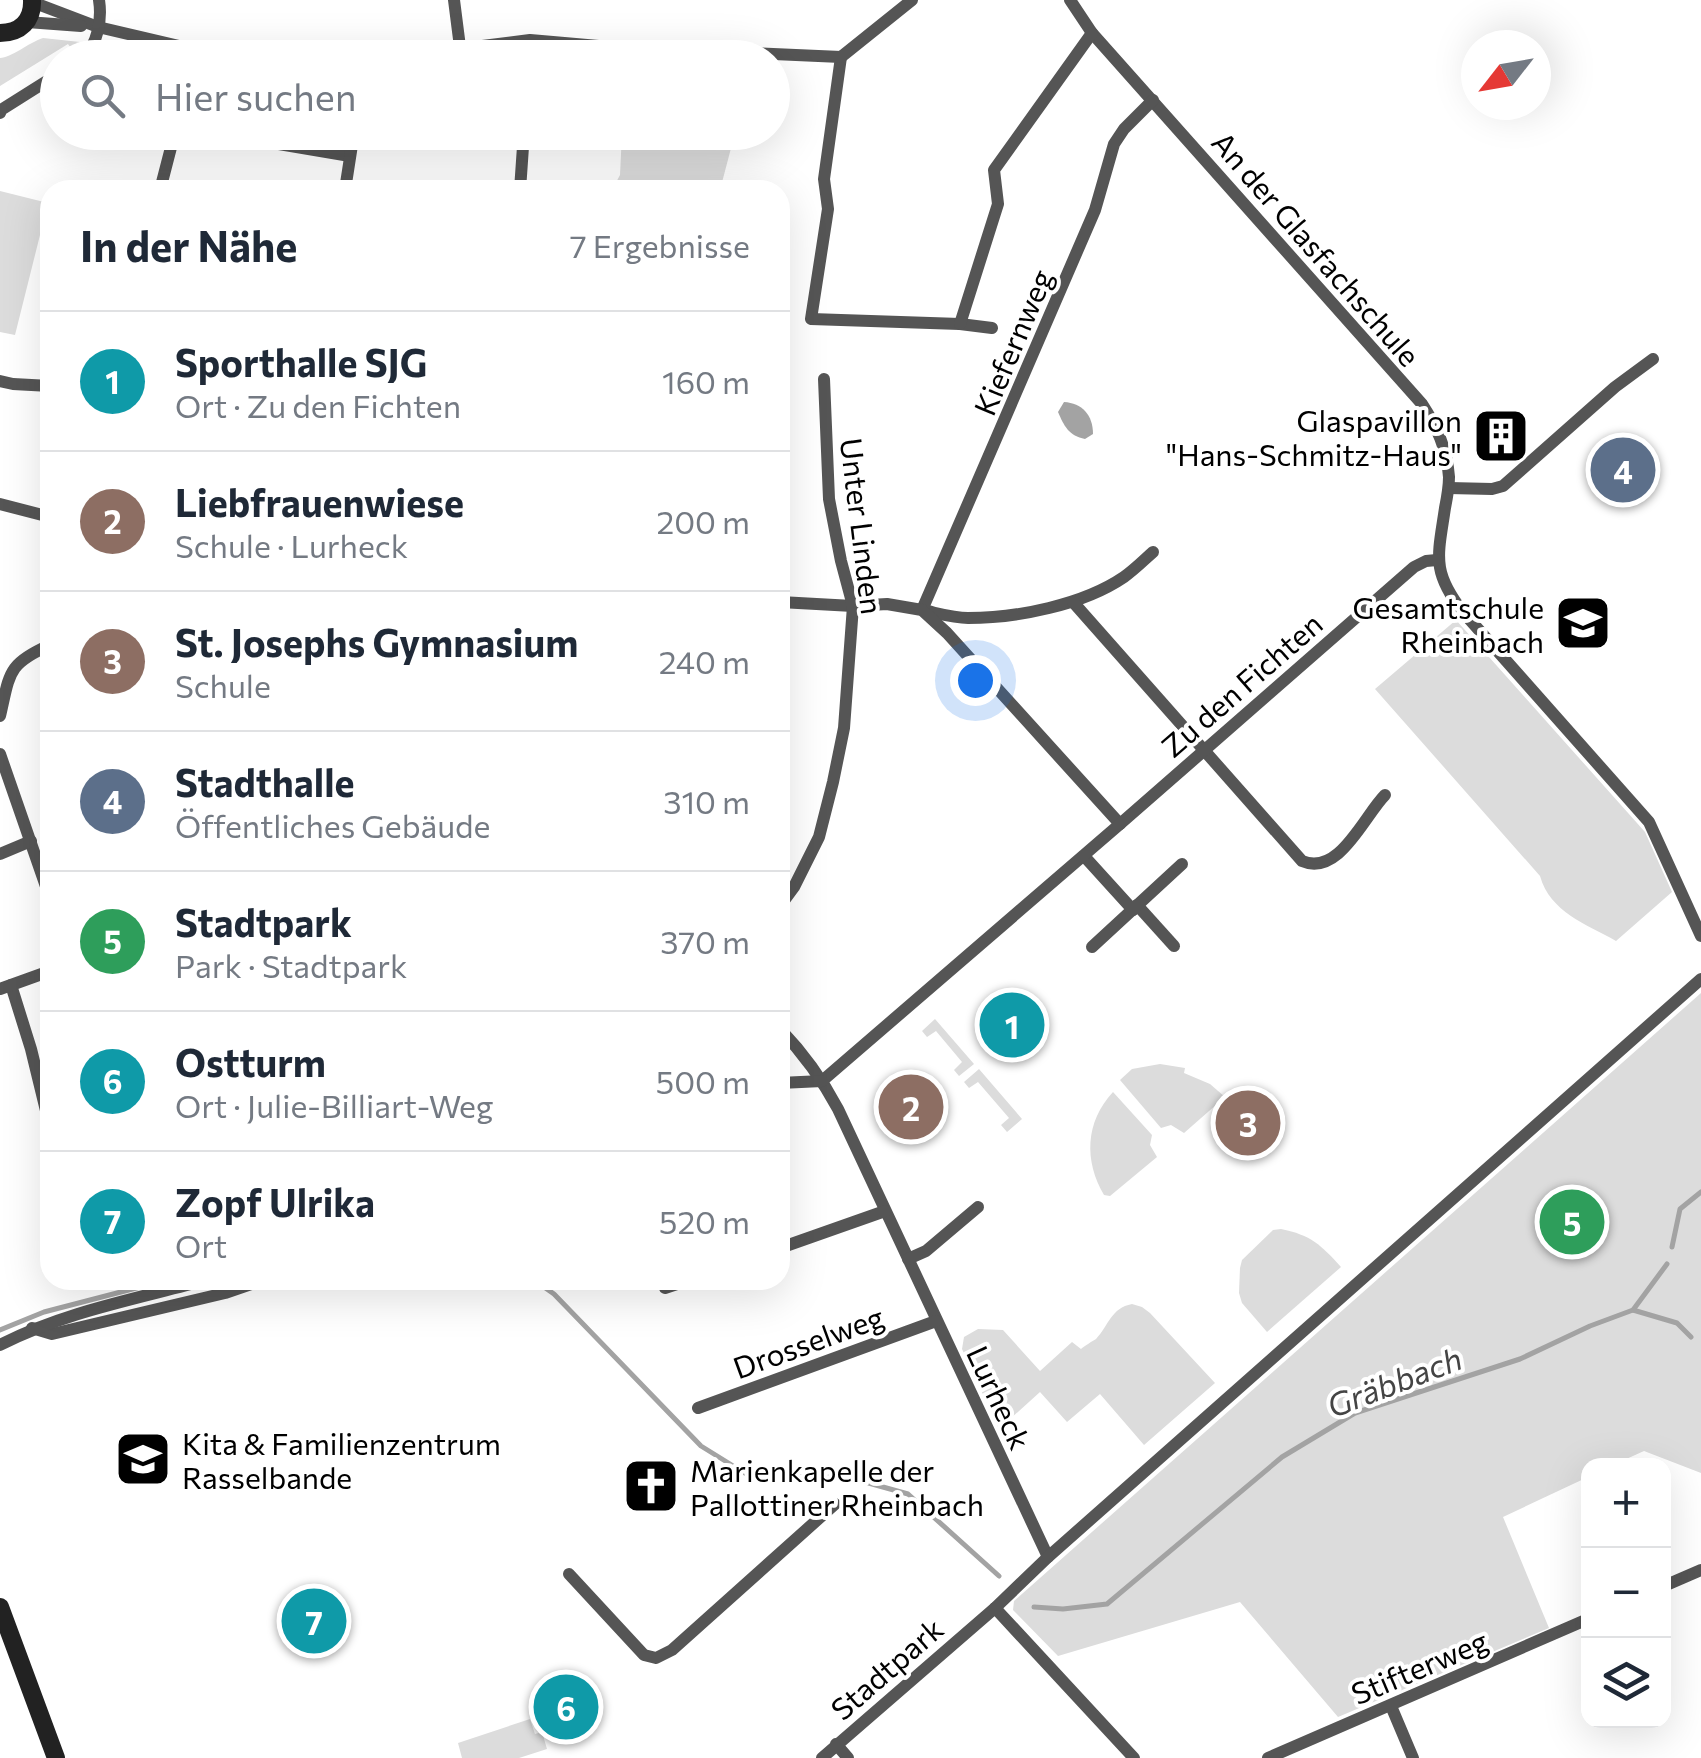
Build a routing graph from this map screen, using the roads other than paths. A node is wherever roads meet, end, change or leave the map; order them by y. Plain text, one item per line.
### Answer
1 (99, 0) edge
2 (454, 0) edge
3 (912, 0) edge
4 (1070, 0) edge
5 (32, 1) edge
6 (26, 22) junction
7 (98, 28) junction
8 (1092, 32) junction
9 (0, 33) edge
10 (94, 40) edge
11 (143, 40) edge
12 (459, 40) edge
13 (790, 55) edge
14 (842, 57) junction
15 (40, 85) edge
16 (1153, 100) junction
17 (0, 113) edge
18 (170, 150) edge
19 (314, 150) edge
20 (351, 150) edge
21 (523, 150) edge
22 (350, 156) junction
23 (163, 180) edge
24 (346, 180) edge
25 (521, 180) edge
26 (960, 324) junction
27 (992, 328) dead end
28 (1652, 359) dead end
29 (824, 379) dead end
30 (0, 381) edge
31 (40, 385) edge
32 (1448, 488) junction
33 (0, 504) edge
34 (40, 514) edge
35 (1153, 552) dead end
36 (1437, 560) junction
37 (1073, 602) junction
38 (790, 603) edge
39 (853, 606) junction
40 (922, 610) junction
41 (40, 649) edge
42 (6, 666) edge
43 (0, 716) edge
44 (1205, 749) junction
45 (0, 754) edge
46 (1385, 795) dead end
47 (1120, 824) junction
48 (31, 841) junction
49 (0, 854) edge
50 (1084, 856) junction
51 (1182, 864) dead end
52 (40, 868) edge
53 (790, 892) edge
54 (1135, 908) junction
55 (1701, 936) edge
56 (1174, 946) dead end
57 (1092, 947) dead end
58 (40, 975) edge
59 (1701, 979) edge
60 (6, 987) edge
61 (790, 1039) edge
62 (822, 1080) junction
63 (790, 1082) edge
64 (40, 1085) edge
65 (978, 1207) dead end
66 (885, 1211) junction
67 (790, 1244) edge
68 (908, 1259) junction
69 (167, 1290) edge
70 (237, 1290) edge
71 (936, 1321) junction
72 (32, 1328) junction
73 (0, 1345) edge
74 (698, 1408) dead end
75 (836, 1504) dead end
76 (1048, 1557) junction
77 (1701, 1570) edge
78 (569, 1574) dead end
79 (1671, 1583) edge
80 (0, 1607) edge
81 (994, 1608) junction
82 (1581, 1622) edge
83 (1392, 1706) junction
84 (836, 1744) junction
85 (56, 1758) edge
86 (822, 1758) edge
87 (848, 1758) edge
88 (1134, 1758) edge
89 (1268, 1758) edge
90 (1412, 1758) edge

1 - 7 street
2 - 12 street
3 - 14 street
4 - 8 street, An der Glasfachschule
5 - 6 main road
5 - 7 street
6 - 7 street
6 - 9 main road
7 - 10 street
7 - 11 street
8 - 16 street, An der Glasfachschule
8 - 26 street
13 - 14 street
14 - 26 street
15 - 17 street
16 - 32 street, An der Glasfachschule
16 - 40 street, Kiefernweg
18 - 23 street
19 - 22 street
20 - 22 street
21 - 25 street
22 - 24 street
26 - 27 street
28 - 32 street
29 - 39 street, Unter Linden
30 - 31 street
32 - 36 street, An der Glasfachschule
33 - 34 street
35 - 37 street
36 - 44 street, Zu den Fichten
36 - 55 street
37 - 40 street
37 - 44 street
38 - 39 street
39 - 40 street
39 - 53 street, Unter Linden
40 - 47 street
41 - 42 street
42 - 43 street
44 - 46 street
44 - 47 street, Zu den Fichten
45 - 48 street
47 - 50 street, Zu den Fichten
48 - 49 street
48 - 52 street
50 - 54 street
50 - 62 street, Zu den Fichten
51 - 54 street
54 - 56 street
54 - 57 street
58 - 60 street
59 - 76 street, Stadtpark
60 - 64 street
61 - 62 street, Lurheck
62 - 63 street
62 - 66 street, Lurheck
65 - 68 street
66 - 67 street
66 - 68 street, Lurheck
68 - 71 street, Lurheck
69 - 72 street
70 - 72 street
71 - 74 street, Drosselweg
71 - 76 street, Lurheck
72 - 73 street
75 - 78 street
76 - 81 street, Stadtpark
77 - 79 street
80 - 85 main road
81 - 84 street, Stadtpark
81 - 88 street
82 - 83 street, Stifterweg
83 - 89 street, Stifterweg
83 - 90 street
84 - 86 street, Stadtpark
84 - 87 street

